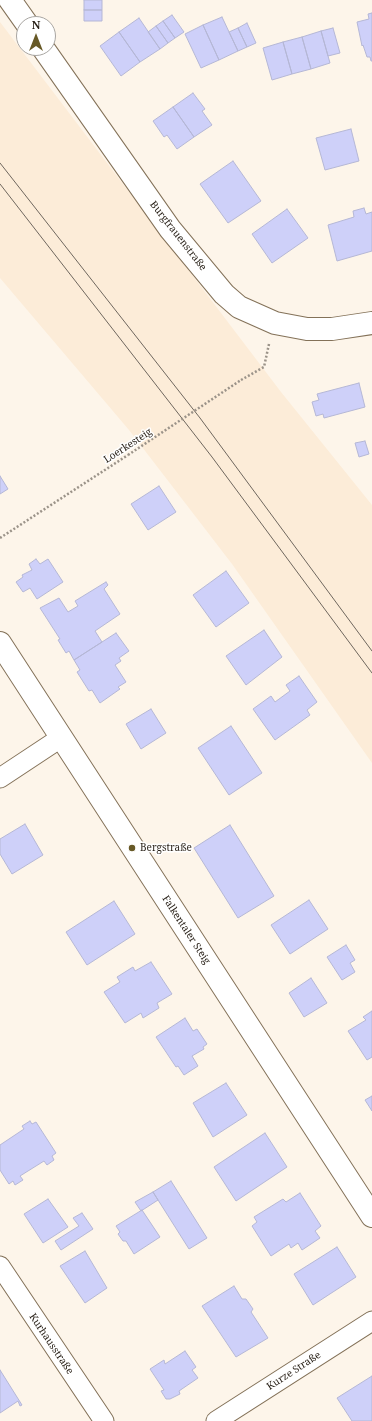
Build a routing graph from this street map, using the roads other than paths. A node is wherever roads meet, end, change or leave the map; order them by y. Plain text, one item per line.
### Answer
1 (10, 0) edge
2 (21, 16) edge
3 (49, 56) edge
4 (372, 323) edge
5 (0, 643) edge
6 (62, 737) junction
7 (0, 778) edge
8 (372, 1216) edge
9 (0, 1266) edge
10 (372, 1321) edge
11 (104, 1421) edge
12 (216, 1421) edge

1 - 2 street
3 - 4 street, Burgfrauenstraße
5 - 6 street, Falkentaler Steig
6 - 7 street
6 - 8 street, Falkentaler Steig
9 - 11 street, Kurhausstraße
10 - 12 street, Kurze Straße

